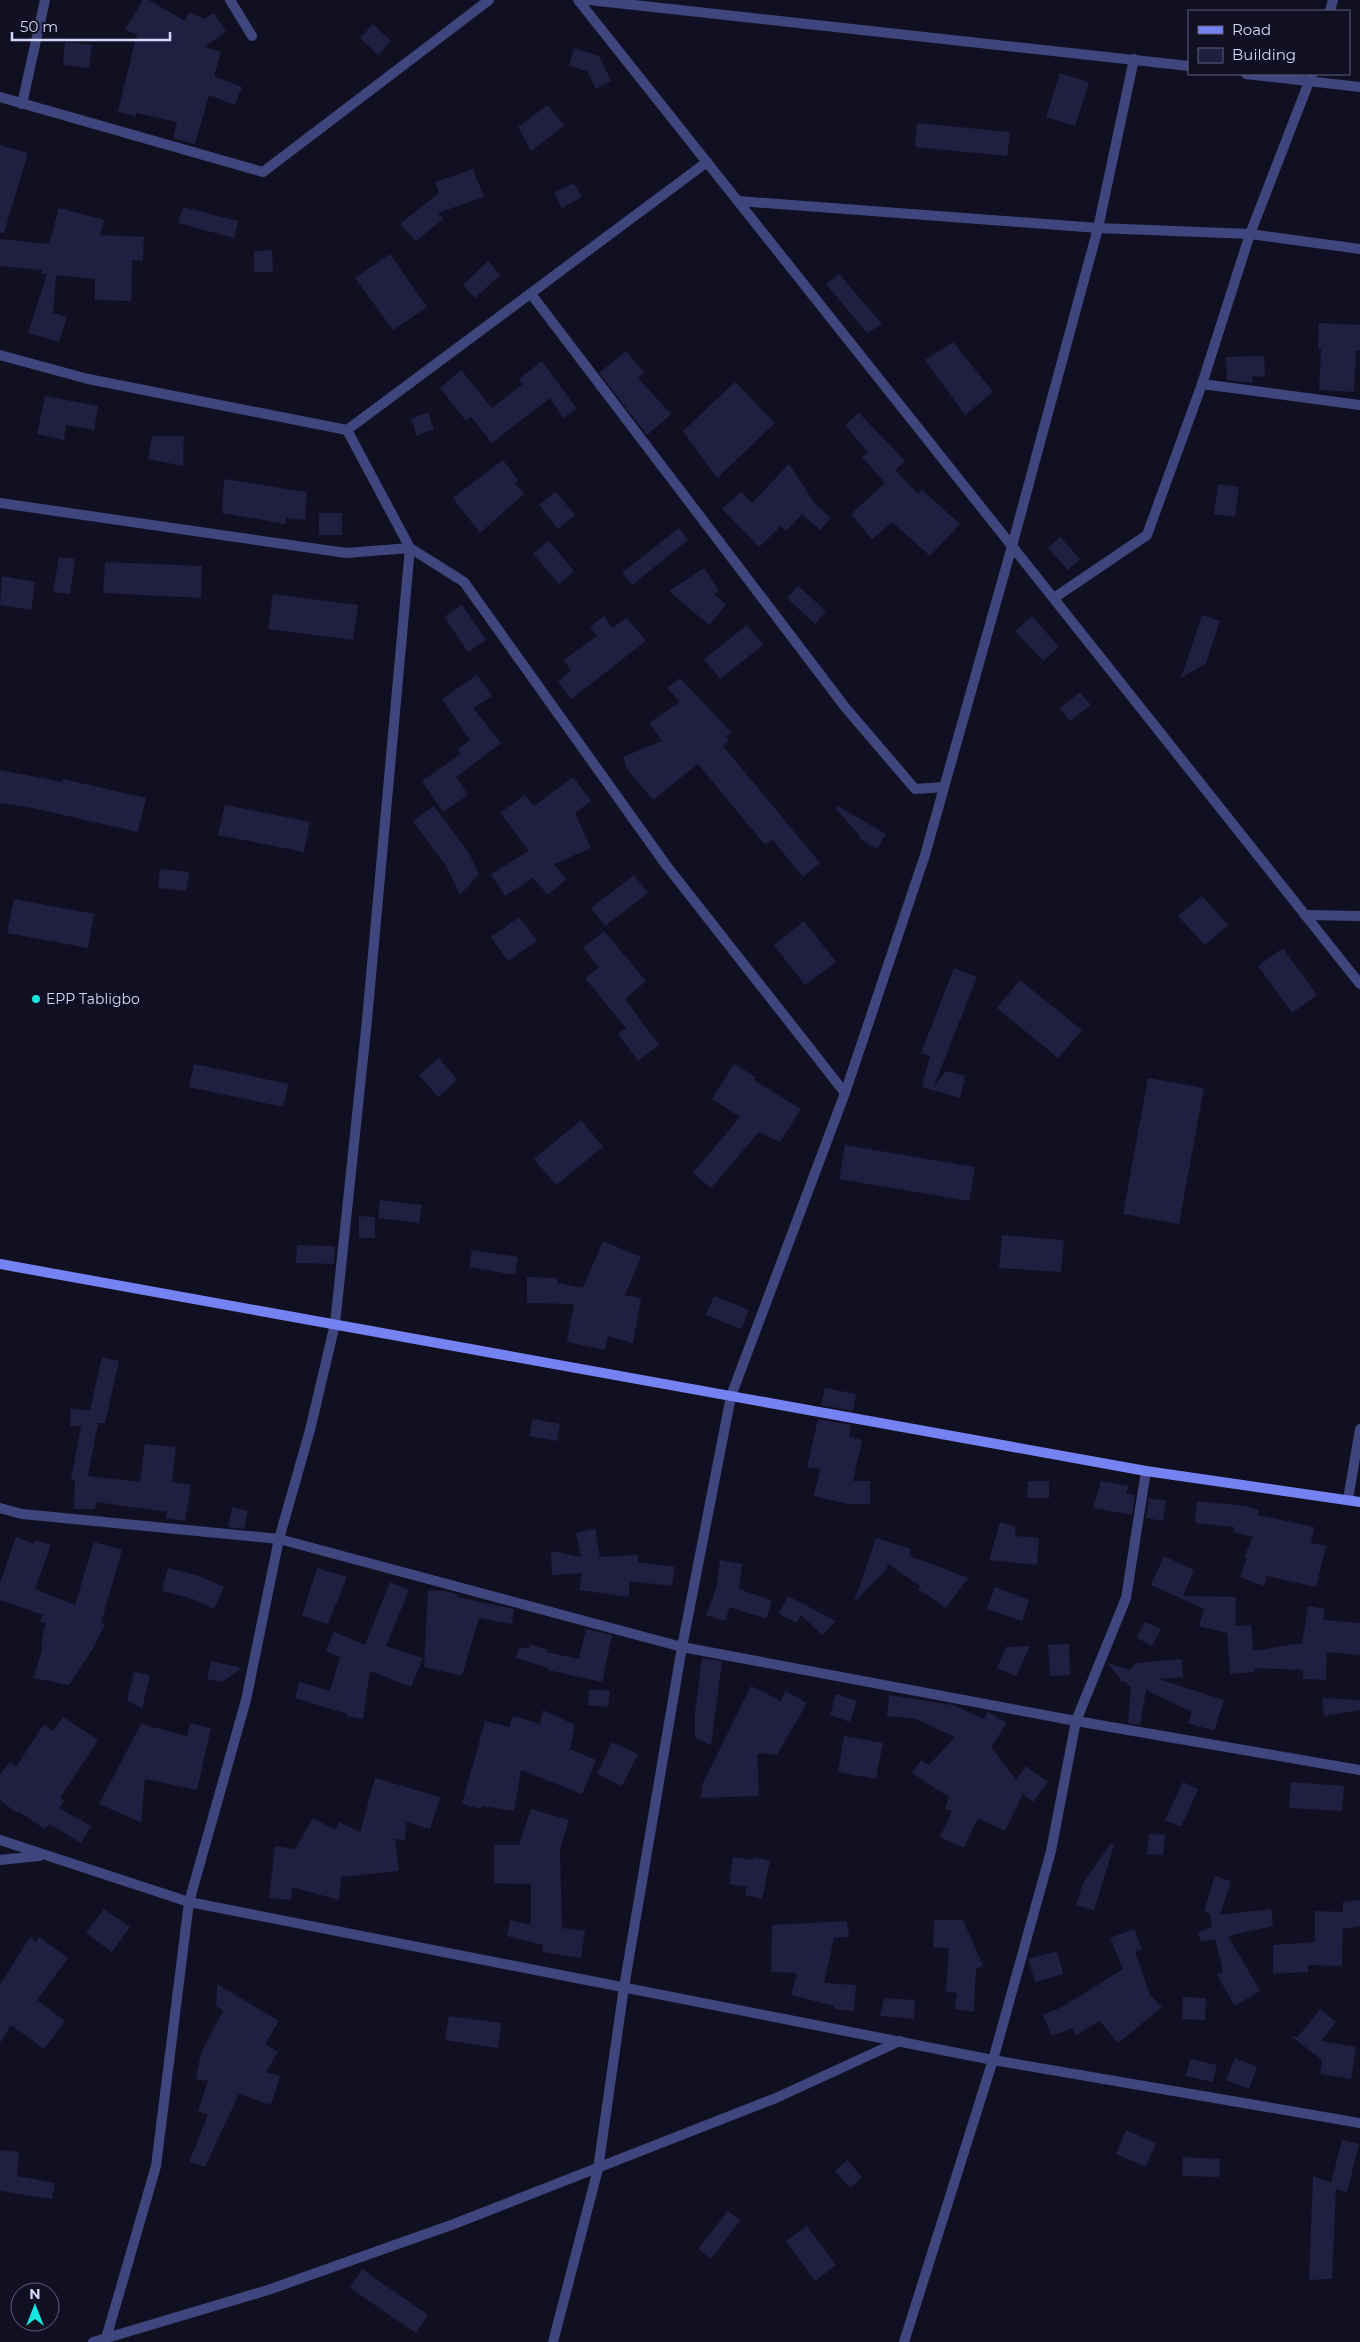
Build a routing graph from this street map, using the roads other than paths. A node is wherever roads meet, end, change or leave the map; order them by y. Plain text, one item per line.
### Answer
1 (46, 0) edge
2 (230, 0) edge
3 (490, 0) edge
4 (578, 0) edge
5 (589, 0) edge
6 (252, 36) dead end
7 (1134, 60) junction
8 (1188, 66) edge
9 (1262, 75) edge
10 (1310, 78) edge
11 (1360, 87) edge
12 (0, 97) edge
13 (22, 104) junction
14 (707, 162) junction
15 (738, 201) junction
16 (1098, 228) junction
17 (1250, 234) junction
18 (1360, 249) edge
19 (531, 294) junction
20 (0, 355) edge
21 (1202, 384) junction
22 (1360, 405) edge
23 (347, 430) junction
24 (0, 502) edge
25 (1012, 546) junction
26 (410, 548) junction
27 (1054, 598) junction
28 (944, 787) junction
29 (1305, 915) junction
30 (1360, 916) edge
31 (1360, 984) edge
32 (845, 1093) junction
33 (0, 1264) edge
34 (335, 1324) junction
35 (731, 1396) junction
36 (1360, 1429) edge
37 (1146, 1471) junction
38 (1348, 1499) junction
39 (1360, 1502) edge
40 (0, 1508) edge
41 (279, 1539) junction
42 (682, 1647) junction
43 (1076, 1721) junction
44 (1360, 1770) edge
45 (1, 1844) edge
46 (45, 1856) junction
47 (0, 1860) edge
48 (189, 1902) junction
49 (624, 1987) junction
50 (900, 2041) junction
51 (993, 2060) junction
52 (1360, 2123) edge
53 (598, 2169) junction
54 (105, 2339) edge
55 (93, 2342) edge
56 (553, 2342) edge
57 (904, 2342) edge

1 - 13 street
2 - 6 street
3 - 13 street
4 - 14 street
5 - 7 street
7 - 8 street
7 - 16 street
9 - 10 street
10 - 11 street
10 - 17 street
12 - 13 street
14 - 15 street
14 - 19 street
15 - 16 street
15 - 25 street
16 - 17 street
16 - 25 street
17 - 18 street
17 - 21 street
19 - 23 street
19 - 28 street
20 - 23 street
21 - 22 street
21 - 27 street
23 - 26 street
24 - 26 street
25 - 27 street
25 - 28 street
26 - 32 street
26 - 34 street
27 - 29 street
28 - 32 street
29 - 30 street
29 - 31 street
32 - 35 street
33 - 34 main road
34 - 35 main road
34 - 41 street
35 - 37 main road
35 - 42 street
36 - 38 street
37 - 38 main road
37 - 43 street
38 - 39 main road
40 - 41 street
41 - 42 street
41 - 48 street
42 - 43 street
42 - 49 street
43 - 44 street
43 - 51 street
45 - 46 street
46 - 47 street
46 - 48 street
48 - 49 street
48 - 54 street
49 - 50 street
49 - 53 street
50 - 51 street
50 - 53 street
51 - 52 street
51 - 57 street
53 - 54 street
53 - 56 street
54 - 55 street

